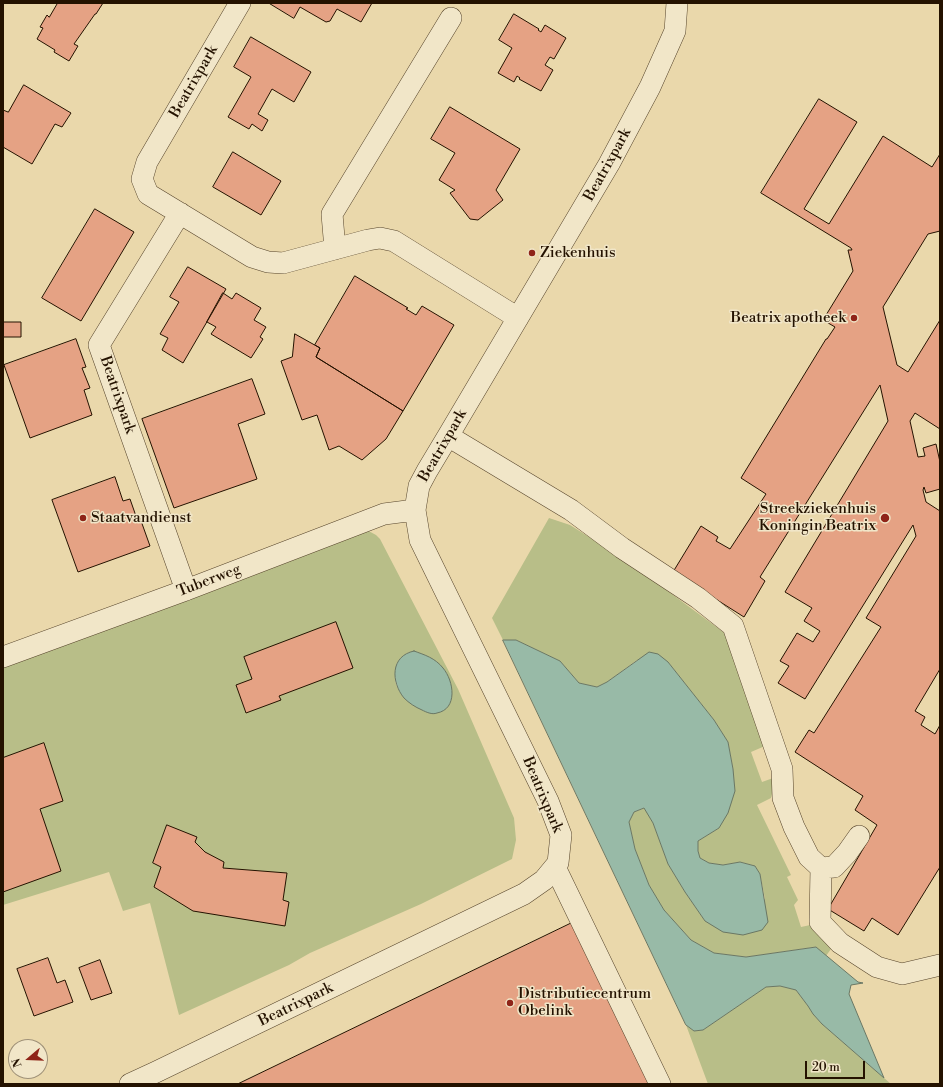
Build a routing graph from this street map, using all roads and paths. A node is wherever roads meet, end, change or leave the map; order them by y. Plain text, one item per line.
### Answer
1 (240, 3) edge
2 (678, 3) edge
3 (452, 18) dead end
4 (180, 213) junction
5 (335, 249) junction
6 (518, 318) junction
7 (448, 436) junction
8 (416, 510) junction
9 (186, 590) junction
10 (3, 657) edge
11 (859, 836) dead end
12 (555, 867) junction
13 (821, 868) junction
14 (940, 965) edge
15 (130, 1084) edge
16 (660, 1084) edge

1 - 4 street, Beatrixpark
2 - 6 street, Beatrixpark
3 - 5 street
4 - 5 street, Beatrixpark
4 - 9 street, Beatrixpark
5 - 6 street, Beatrixpark
6 - 7 street, Beatrixpark
7 - 8 street, Beatrixpark
7 - 13 street
8 - 9 street, Tuberweg
8 - 12 street, Beatrixpark
9 - 10 street, Tuberweg
11 - 13 street
12 - 15 street, Beatrixpark
12 - 16 street
13 - 14 street

